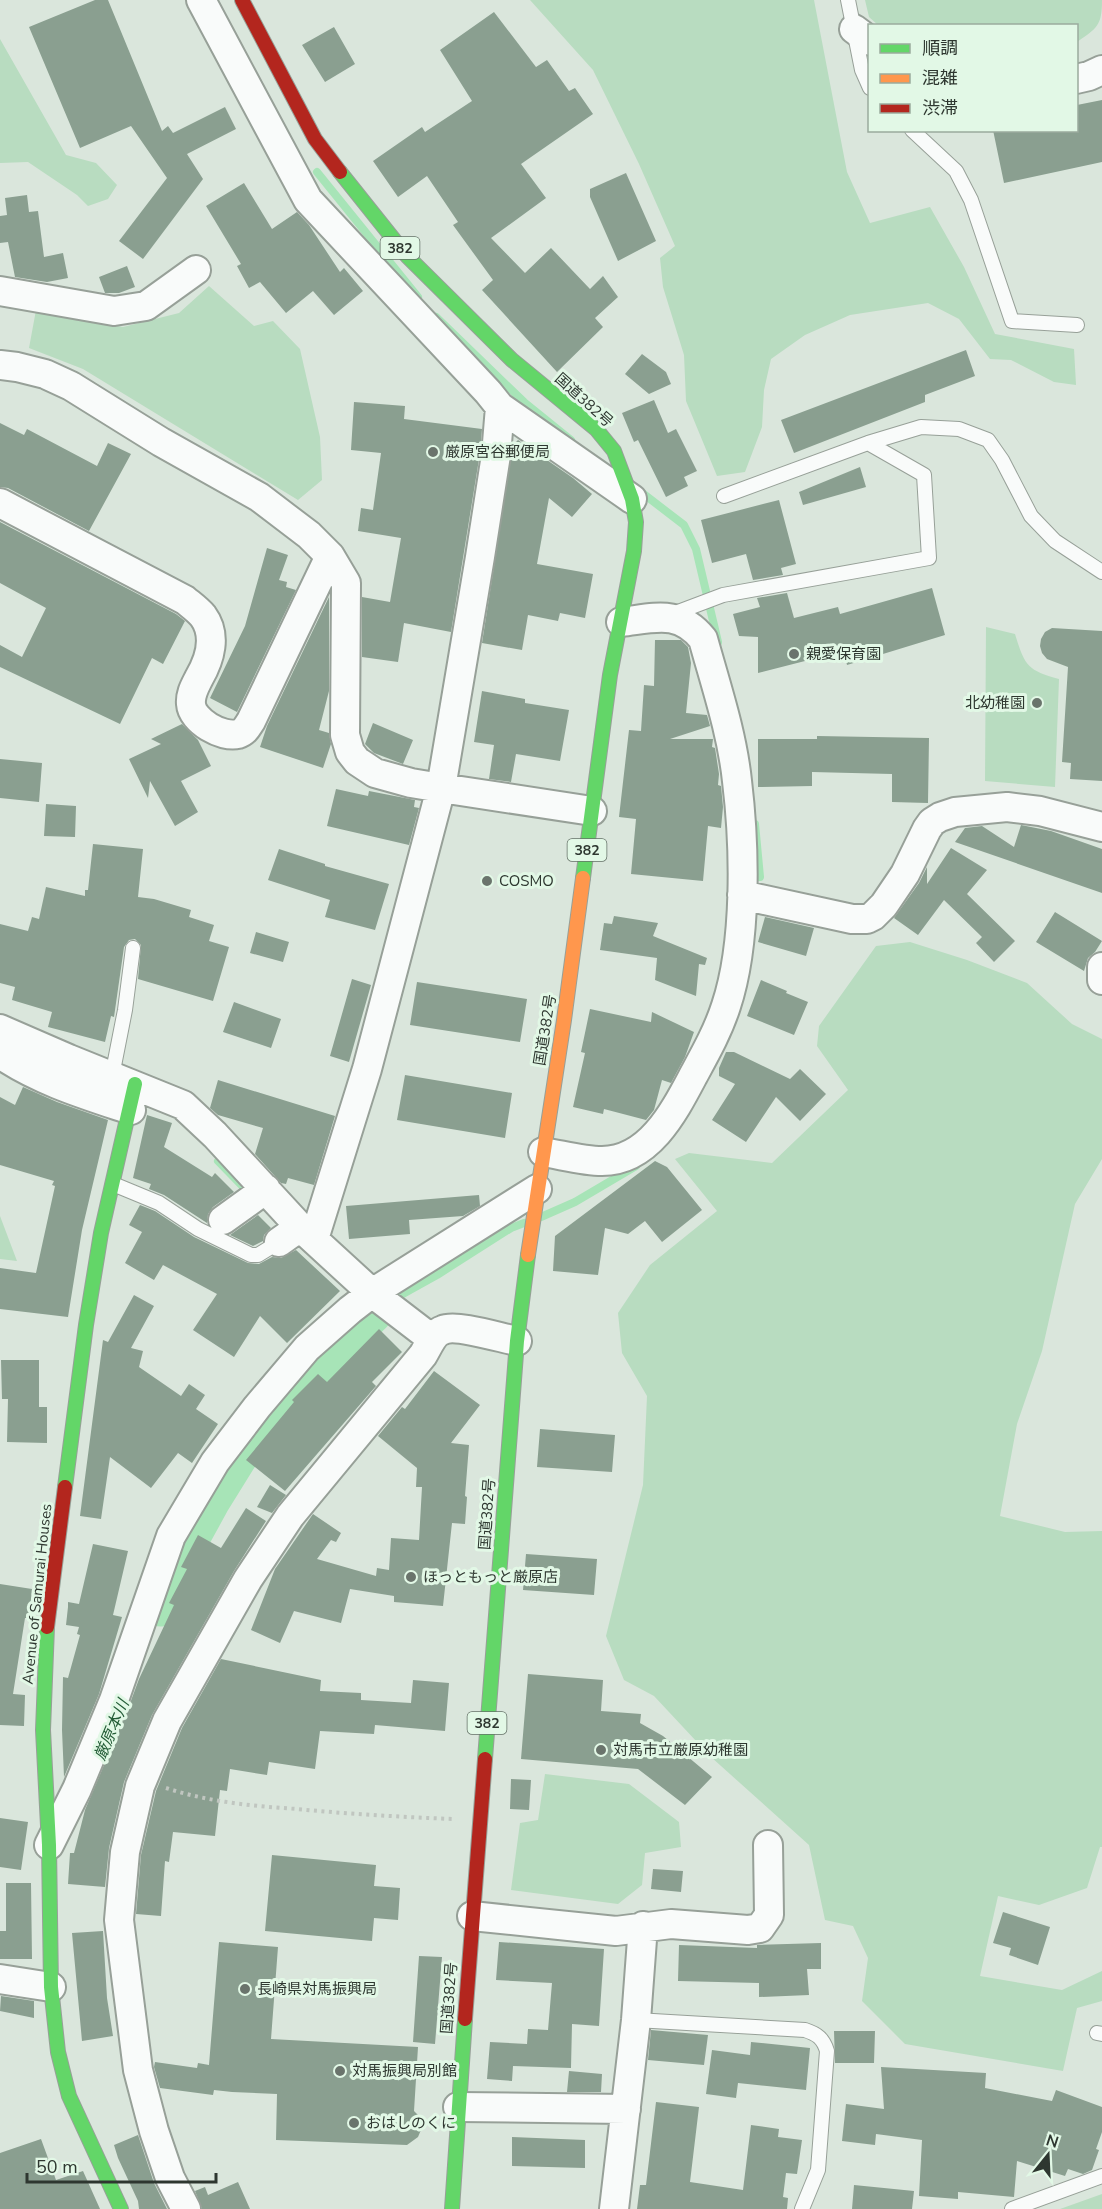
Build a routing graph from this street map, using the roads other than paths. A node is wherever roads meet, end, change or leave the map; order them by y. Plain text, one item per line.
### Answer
1 (201, 0) edge
2 (242, 0) edge
3 (848, 0) edge
4 (862, 35) edge
5 (1102, 70) edge
6 (1078, 79) edge
7 (868, 84) edge
8 (914, 132) edge
9 (196, 270) dead end
10 (0, 291) edge
11 (1077, 325) dead end
12 (512, 360) junction
13 (0, 365) edge
14 (494, 399) junction
15 (868, 443) junction
16 (724, 496) dead end
17 (632, 499) junction
18 (0, 503) edge
19 (330, 556) junction
20 (1102, 572) edge
21 (665, 617) junction
22 (621, 622) junction
23 (441, 788) junction
24 (592, 811) junction
25 (1102, 827) edge
26 (742, 895) junction
27 (133, 948) dead end
28 (1102, 967) edge
29 (1102, 980) edge
30 (0, 1029) edge
31 (0, 1054) edge
32 (111, 1088) junction
33 (543, 1152) junction
34 (113, 1184) junction
35 (258, 1195) junction
36 (536, 1196) junction
37 (223, 1220) dead end
38 (297, 1234) junction
39 (372, 1301) junction
40 (432, 1339) junction
41 (517, 1341) junction
42 (49, 1845) junction
43 (768, 1845) dead end
44 (472, 1917) junction
45 (643, 1926) junction
46 (0, 1979) edge
47 (51, 1987) junction
48 (636, 2020) junction
49 (458, 2106) junction
50 (626, 2109) junction
51 (1102, 2176) edge
52 (121, 2209) edge
53 (186, 2209) edge
54 (452, 2209) edge
55 (614, 2209) edge
56 (802, 2209) edge
57 (1012, 2209) edge

1 - 14 street
2 - 12 main road, 国道382号 / 382
3 - 4 lane
4 - 7 lane
5 - 6 street
8 - 11 lane
9 - 10 street
12 - 14 street
12 - 17 main road, 国道382号 / 382
13 - 19 street
14 - 17 street
14 - 23 street
15 - 16 lane
15 - 20 lane
15 - 21 lane
17 - 22 main road, 国道382号 / 382
18 - 19 street
19 - 23 street
21 - 22 street
21 - 26 street
22 - 24 main road, 国道382号 / 382
23 - 24 street
23 - 38 street
24 - 33 main road, 国道382号 / 382
25 - 26 street
26 - 33 street
27 - 32 lane
28 - 29 street
30 - 32 street
31 - 32 street
32 - 34 main road, Avenue of Samurai Houses
32 - 35 street
33 - 36 main road, 国道382号 / 382
34 - 38 lane
34 - 42 main road, Avenue of Samurai Houses
35 - 37 street
35 - 38 street
36 - 39 street
36 - 41 main road, 国道382号 / 382
38 - 39 street
39 - 40 street
39 - 42 street
40 - 41 street
40 - 53 street
41 - 44 main road, 国道382号 / 382
42 - 47 main road, Avenue of Samurai Houses
43 - 45 street
44 - 45 street
44 - 49 main road, 国道382号 / 382
45 - 48 street
46 - 47 street
47 - 52 main road, Avenue of Samurai Houses
48 - 50 street
48 - 56 lane
49 - 50 street
49 - 54 main road, 国道382号 / 382
50 - 55 street
51 - 57 lane

